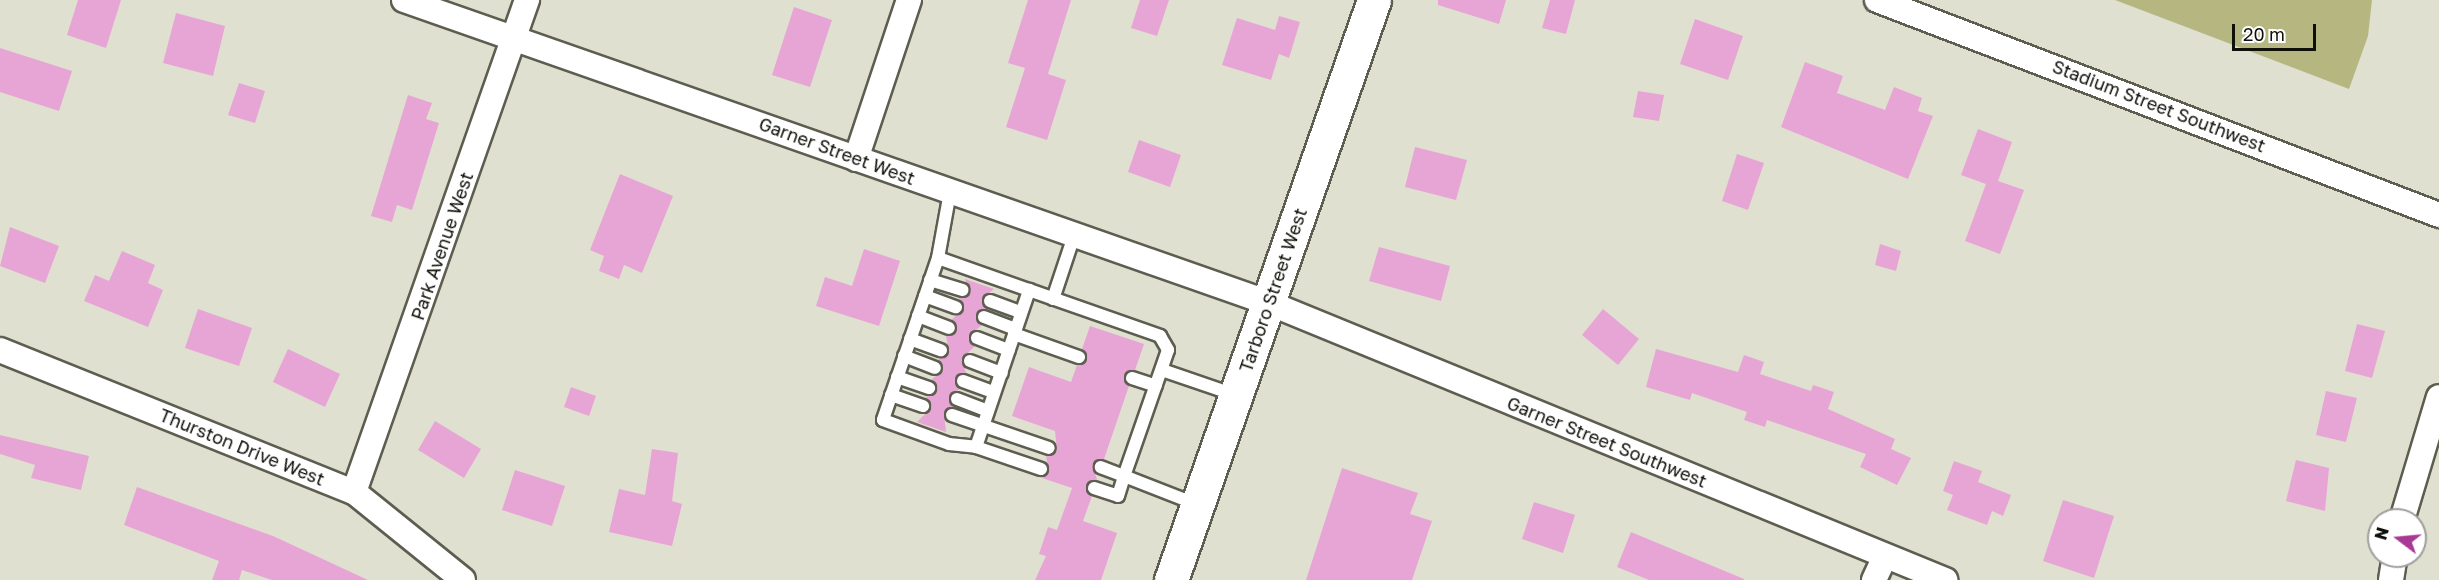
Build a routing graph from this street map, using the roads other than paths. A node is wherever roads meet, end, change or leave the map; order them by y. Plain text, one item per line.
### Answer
1 (404, 0) edge
2 (527, 0) edge
3 (909, 0) edge
4 (1374, 0) edge
5 (1877, 0) edge
6 (515, 36) junction
7 (856, 159) junction
8 (950, 192) junction
9 (2439, 215) edge
10 (1074, 236) junction
11 (938, 258) junction
12 (930, 280) junction
13 (962, 290) dead end
14 (1029, 290) junction
15 (925, 296) junction
16 (1053, 299) junction
17 (990, 301) dead end
18 (1269, 303) junction
19 (956, 307) dead end
20 (1021, 312) junction
21 (918, 316) junction
22 (984, 317) dead end
23 (949, 328) dead end
24 (1015, 332) junction
25 (977, 338) dead end
26 (910, 339) junction
27 (0, 350) edge
28 (941, 350) dead end
29 (1009, 350) junction
30 (904, 356) junction
31 (1079, 357) dead end
32 (970, 361) dead end
33 (935, 368) dead end
34 (1162, 370) junction
35 (1002, 373) junction
36 (897, 377) junction
37 (1132, 378) dead end
38 (963, 381) dead end
39 (1156, 386) junction
40 (929, 388) dead end
41 (994, 392) junction
42 (891, 395) junction
43 (1236, 396) junction
44 (2439, 397) edge
45 (957, 399) dead end
46 (923, 406) dead end
47 (988, 411) junction
48 (952, 415) dead end
49 (983, 427) junction
50 (976, 447) junction
51 (1049, 448) dead end
52 (1101, 467) dead end
53 (1041, 469) dead end
54 (1124, 476) junction
55 (1094, 488) dead end
56 (354, 492) junction
57 (1198, 504) junction
58 (2406, 508) edge
59 (1885, 556) junction
60 (463, 580) edge
61 (1171, 580) edge
62 (1874, 580) edge
63 (1945, 580) edge

1 - 6 street, Garner Street West
2 - 6 street, Park Avenue West
3 - 7 street
4 - 18 main road, Tarboro Street West
5 - 9 street, Stadium Street Southwest
6 - 7 street, Garner Street West
6 - 56 street, Park Avenue West
7 - 8 street, Garner Street West
8 - 10 street, Garner Street West
8 - 11 lane
10 - 16 lane
10 - 18 street, Garner Street West
11 - 12 lane
11 - 14 lane
12 - 13 lane
12 - 15 lane
14 - 16 lane
14 - 20 lane
15 - 19 lane
15 - 21 lane
16 - 34 lane
17 - 20 lane
18 - 43 main road, Tarboro Street West
18 - 59 street, Garner Street Southwest
20 - 24 lane
21 - 23 lane
21 - 26 lane
22 - 24 lane
24 - 29 lane
24 - 31 lane
25 - 29 lane
26 - 28 lane
26 - 30 lane
27 - 56 street, Thurston Drive West
29 - 35 lane
30 - 33 lane
30 - 36 lane
32 - 35 lane
34 - 39 lane
34 - 43 lane
35 - 41 lane
36 - 40 lane
36 - 42 lane
37 - 39 lane
38 - 41 lane
39 - 54 lane
41 - 47 lane
42 - 46 lane
42 - 50 lane
43 - 57 main road, Tarboro Street West
44 - 58 street
45 - 47 lane
47 - 49 lane
48 - 49 lane
49 - 50 lane
49 - 51 lane
50 - 53 lane
52 - 54 lane
54 - 55 lane
54 - 57 lane
56 - 60 street, Thurston Drive West
57 - 61 main road, Tarboro Street West
59 - 62 street
59 - 63 street, Garner Street Southwest

